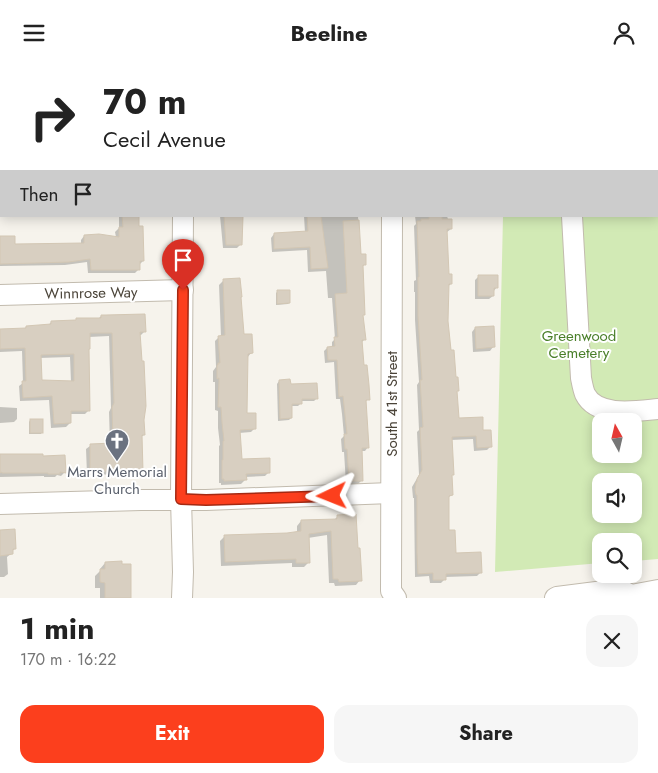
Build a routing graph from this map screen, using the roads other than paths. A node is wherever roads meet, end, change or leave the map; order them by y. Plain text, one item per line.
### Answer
1 (183, 217) edge
2 (392, 217) edge
3 (572, 217) edge
4 (183, 290) junction
5 (0, 295) edge
6 (658, 409) edge
7 (392, 493) junction
8 (181, 499) junction
9 (0, 504) edge
10 (658, 590) edge
11 (394, 594) edge
12 (596, 595) edge
13 (631, 597) edge
14 (182, 598) edge
15 (555, 598) edge

1 - 4 street
2 - 7 street, South 41st Street
3 - 6 street
4 - 5 street, Winnrose Way
4 - 8 street
7 - 8 street
7 - 11 street, South 41st Street
8 - 9 street
8 - 14 street
10 - 13 street
12 - 13 street
12 - 15 street

